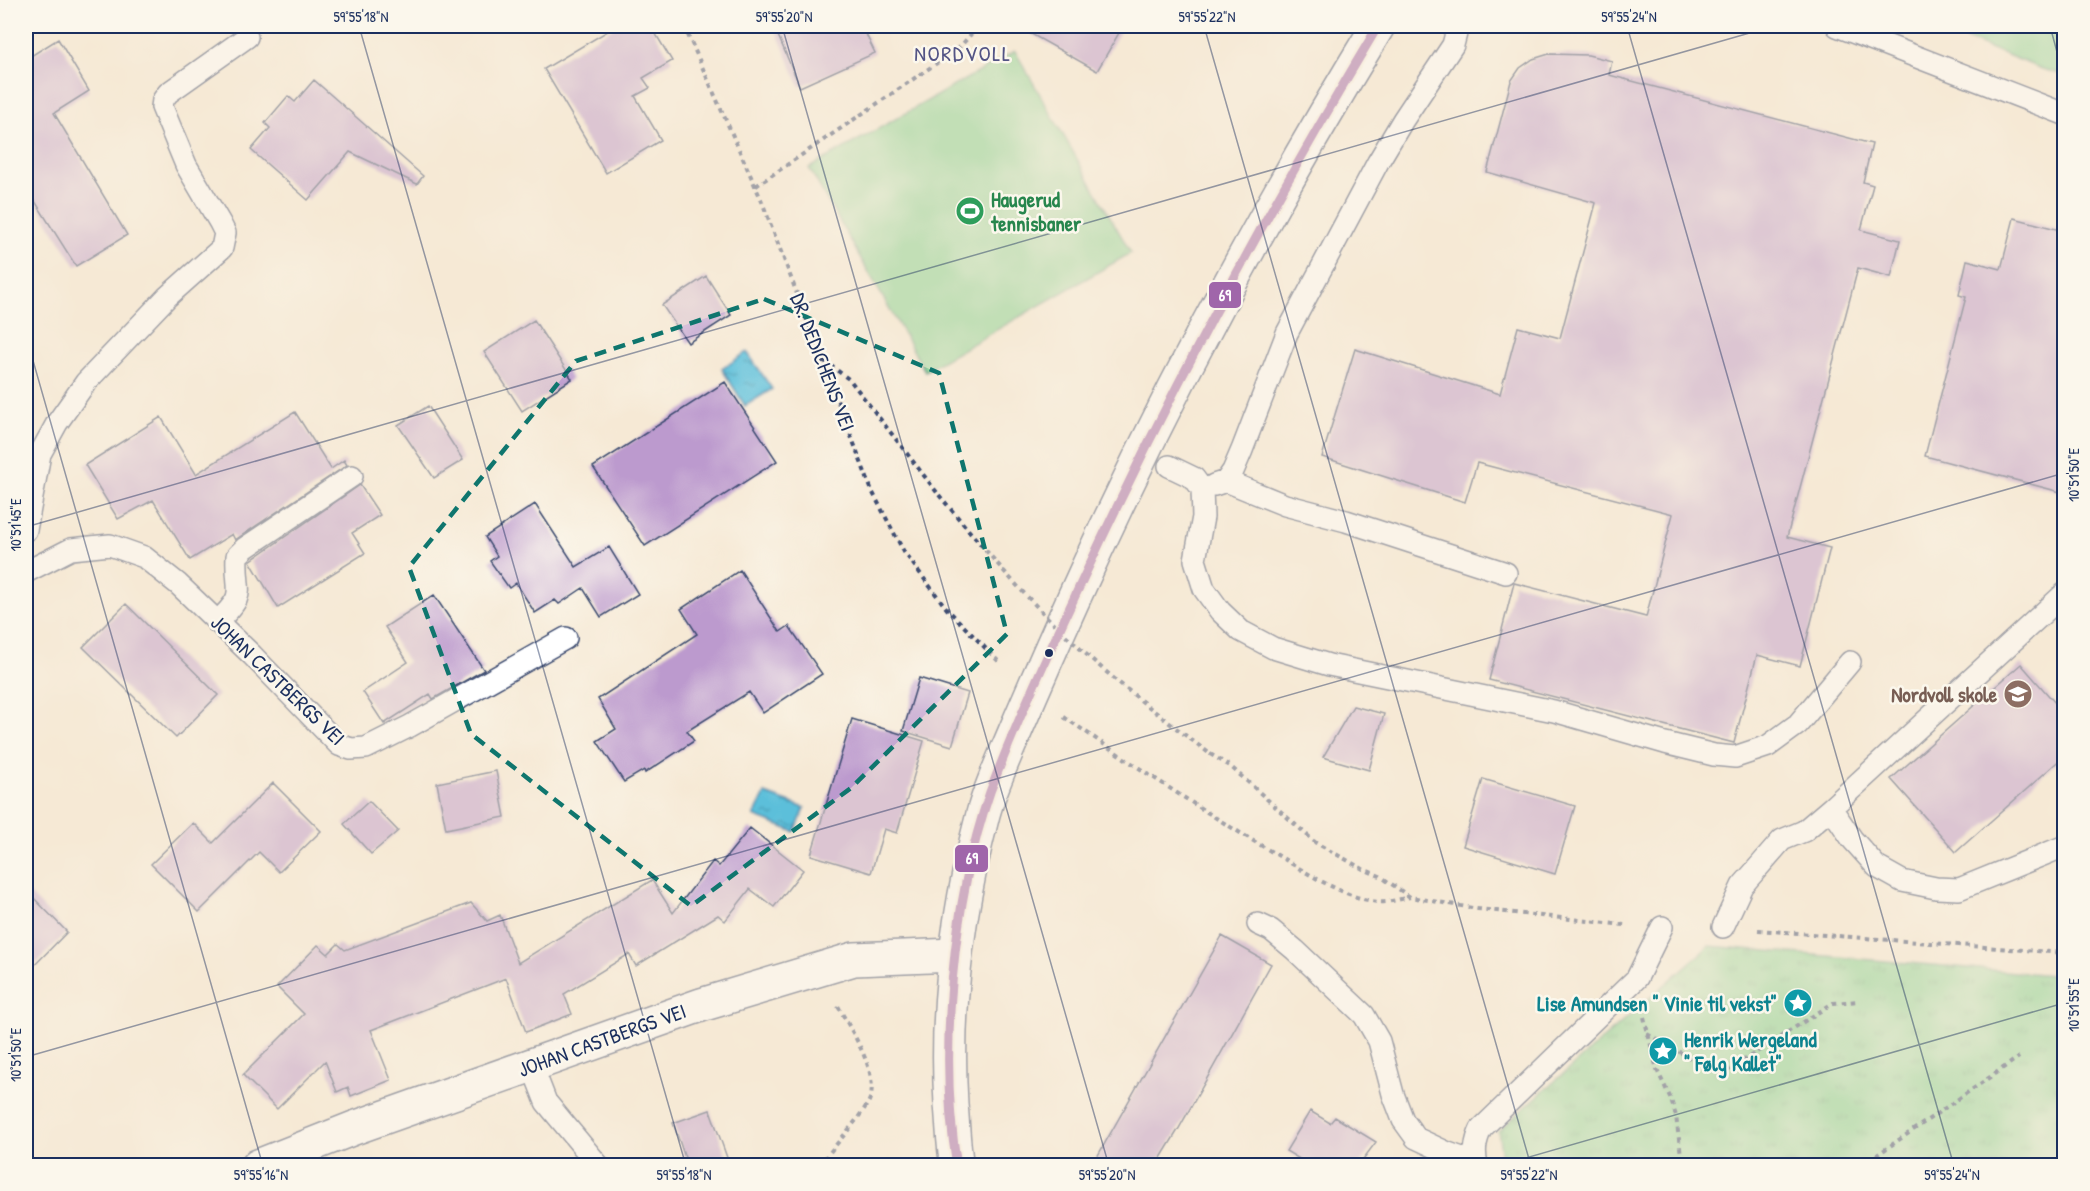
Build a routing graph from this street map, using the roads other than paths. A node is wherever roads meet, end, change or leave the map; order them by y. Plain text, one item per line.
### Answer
1 (1378, 26) edge
2 (1458, 26) edge
3 (1837, 26) edge
4 (247, 37) dead end
5 (2064, 114) edge
6 (1169, 466) dead end
7 (352, 476) dead end
8 (1226, 481) junction
9 (1202, 489) junction
10 (26, 530) edge
11 (26, 573) edge
12 (1506, 573) dead end
13 (2064, 594) edge
14 (217, 622) junction
15 (566, 638) dead end
16 (1850, 662) dead end
17 (1831, 808) junction
18 (2064, 848) edge
19 (1258, 924) dead end
20 (1662, 927) road end
21 (1723, 927) road end
22 (955, 955) junction
23 (532, 1066) junction
24 (1476, 1165) edge
25 (258, 1166) edge
26 (599, 1166) edge
27 (957, 1166) edge

1 - 22 street
2 - 8 lane
3 - 5 lane
4 - 10 lane
6 - 9 lane
7 - 14 lane
8 - 9 lane
8 - 12 lane
9 - 16 lane
11 - 14 lane, JOHAN CASTBERGS VEI
13 - 17 lane
14 - 15 lane, JOHAN CASTBERGS VEI
17 - 18 lane
17 - 21 lane
19 - 24 lane
20 - 24 lane
22 - 23 street, JOHAN CASTBERGS VEI
22 - 27 street
23 - 25 street, JOHAN CASTBERGS VEI
23 - 26 lane

